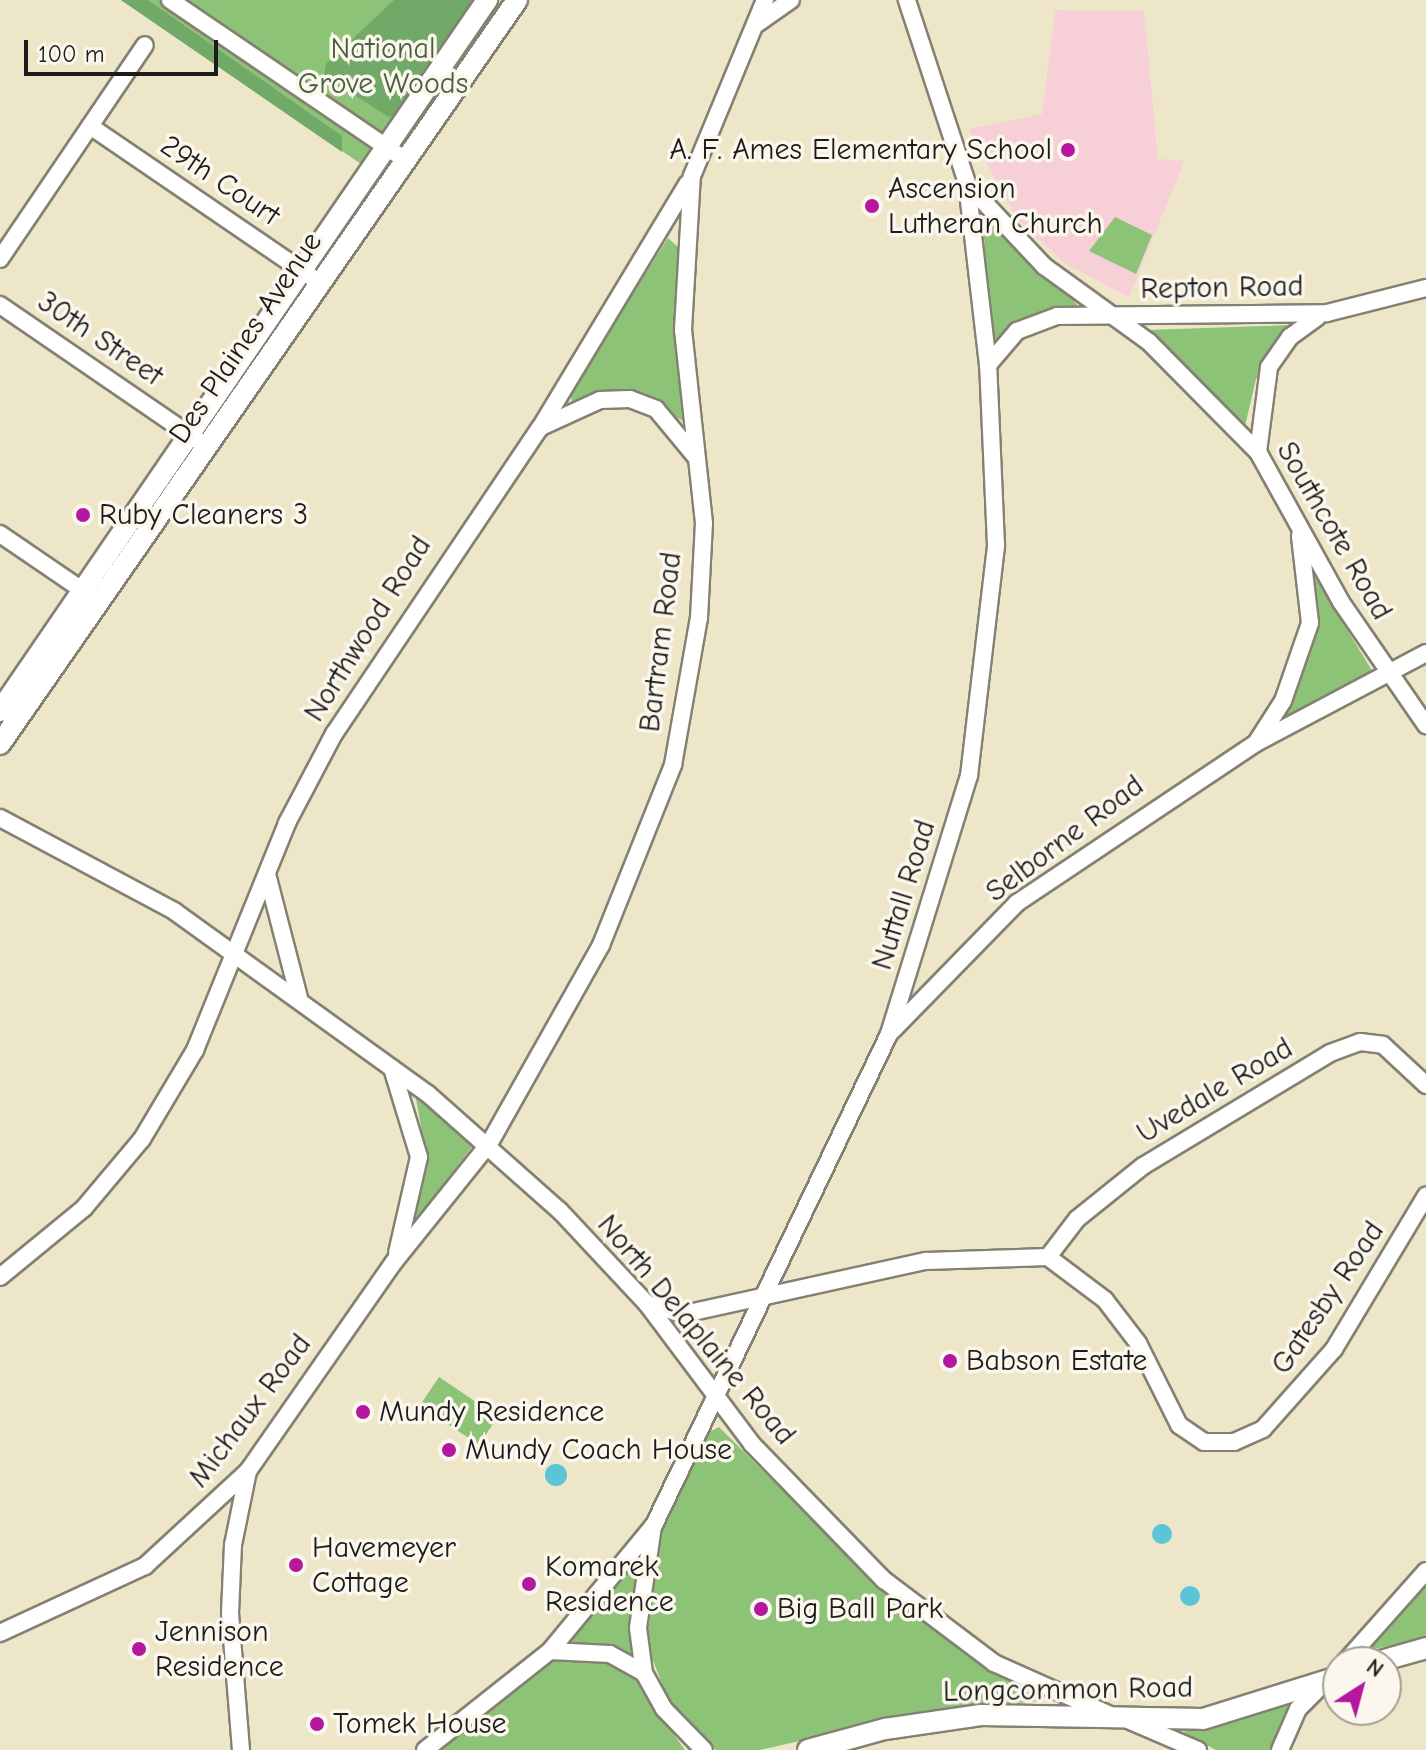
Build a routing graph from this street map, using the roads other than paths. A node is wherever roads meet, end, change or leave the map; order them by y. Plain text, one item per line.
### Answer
1 (170, 0) edge
2 (487, 0) edge
3 (517, 0) edge
4 (765, 0) edge
5 (791, 0) edge
6 (907, 0) edge
7 (758, 23) junction
8 (145, 45) dead end
9 (90, 126) junction
10 (386, 147) junction
11 (405, 160) junction
12 (692, 176) junction
13 (967, 183) junction
14 (0, 259) edge
15 (302, 270) junction
16 (319, 282) junction
17 (1426, 288) edge
18 (0, 305) edge
19 (1327, 313) junction
20 (1118, 318) junction
21 (988, 365) junction
22 (540, 428) junction
23 (189, 435) junction
24 (207, 447) junction
25 (1258, 452) junction
26 (699, 463) junction
27 (1299, 528) junction
28 (0, 534) edge
29 (83, 590) junction
30 (101, 602) junction
31 (1426, 653) edge
32 (1387, 676) junction
33 (9, 703) edge
34 (1426, 725) edge
35 (1256, 743) junction
36 (0, 744) edge
37 (0, 818) edge
38 (267, 874) junction
39 (237, 952) junction
40 (299, 998) junction
41 (889, 1034) junction
42 (391, 1066) junction
43 (1426, 1085) edge
44 (489, 1144) junction
45 (1426, 1196) edge
46 (1048, 1257) junction
47 (394, 1262) junction
48 (0, 1277) edge
49 (761, 1295) junction
50 (647, 1304) junction
51 (714, 1397) junction
52 (248, 1471) junction
53 (654, 1525) junction
54 (1426, 1571) edge
55 (0, 1633) edge
56 (1359, 1646) edge
57 (1426, 1648) edge
58 (550, 1651) junction
59 (1402, 1655) edge
60 (644, 1673) junction
61 (1322, 1680) edge
62 (1322, 1687) edge
63 (1110, 1715) junction
64 (241, 1750) edge
65 (425, 1750) edge
66 (704, 1750) edge
67 (808, 1750) edge
68 (1198, 1750) edge
69 (1280, 1750) edge

1 - 10 street
2 - 10 street, Des Plaines Avenue
3 - 11 street, Des Plaines Avenue
4 - 7 street, Bartram Road
5 - 7 street
6 - 13 street, Nuttall Road
7 - 12 street, Bartram Road
8 - 9 street
9 - 14 street
9 - 15 street, 29th Court
10 - 11 street
10 - 15 street, Des Plaines Avenue
11 - 16 street, Des Plaines Avenue
12 - 22 street, Northwood Road
12 - 26 street, Bartram Road
13 - 20 street, Southcote Road
13 - 21 street, Nuttall Road
15 - 16 street, 29th Court
15 - 23 street, Des Plaines Avenue
16 - 24 street, Des Plaines Avenue
17 - 19 street, Repton Road
18 - 23 street, 30th Street
19 - 20 street, Repton Road
19 - 25 street, Repton Road
20 - 21 street
20 - 25 street, Southcote Road
21 - 41 street, Nuttall Road
22 - 26 street
22 - 38 street, Northwood Road
23 - 24 street, 30th Street
23 - 29 street, Des Plaines Avenue
24 - 30 street, Des Plaines Avenue
25 - 27 street, Southcote Road
26 - 44 street, Bartram Road
27 - 32 street, Southcote Road
27 - 35 street, Selborne Road
28 - 29 street
29 - 30 street
29 - 33 street, Des Plaines Avenue
30 - 33 street, Des Plaines Avenue
31 - 32 street, Selborne Road
32 - 34 street, Southcote Road
32 - 35 street, Selborne Road
33 - 36 street
35 - 41 street, Selborne Road
37 - 39 street, North Delaplaine Road
38 - 39 street, Northwood Road
38 - 40 street
39 - 40 street, North Delaplaine Road
39 - 48 street, Northwood Road
40 - 42 street, North Delaplaine Road
41 - 49 street, Nuttall Road
42 - 44 street, North Delaplaine Road
42 - 47 street, Michaux Road
43 - 46 street, Uvedale Road
44 - 47 street, Michaux Road
44 - 50 street, North Delaplaine Road
45 - 46 street, Gatesby Road
46 - 49 street
47 - 52 street, Michaux Road
49 - 50 street
49 - 51 street
50 - 51 street, North Delaplaine Road
51 - 53 street
51 - 63 street, North Delaplaine Road
52 - 55 street, Michaux Road
52 - 64 street
53 - 58 street
53 - 60 street
54 - 56 street
57 - 59 street
58 - 60 street
58 - 65 street
60 - 66 street
61 - 63 street, Longcommon Road
62 - 69 street, Longcommon Road
63 - 67 street, Longcommon Road
63 - 68 street, North Delaplaine Road

